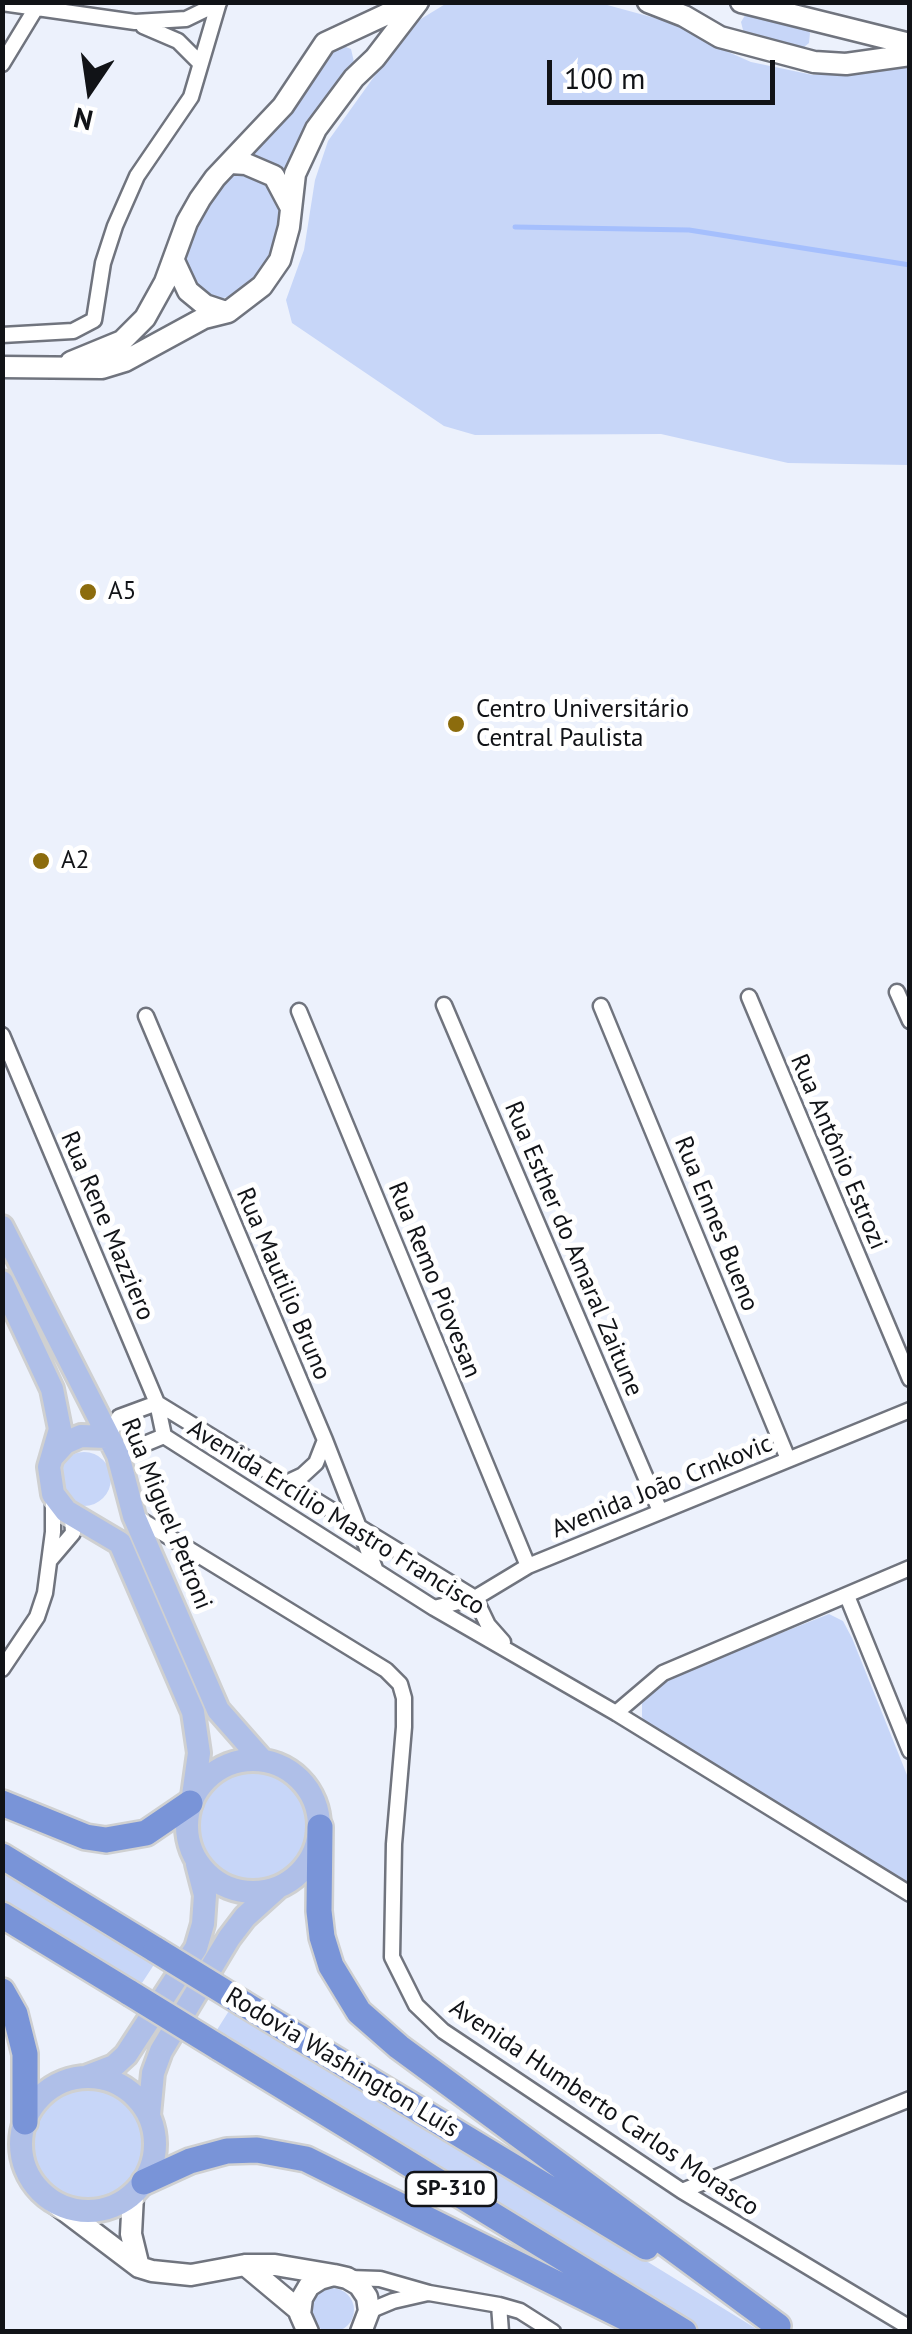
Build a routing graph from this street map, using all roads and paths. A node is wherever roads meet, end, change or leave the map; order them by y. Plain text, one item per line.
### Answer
1 (416, 2) edge
2 (648, 2) edge
3 (2, 3) edge
4 (219, 3) edge
5 (745, 4) edge
6 (36, 8) junction
7 (135, 22) junction
8 (835, 27) junction
9 (348, 30) junction
10 (738, 42) junction
11 (910, 44) edge
12 (910, 56) edge
13 (814, 62) junction
14 (200, 63) junction
15 (2, 64) edge
16 (368, 65) junction
17 (231, 162) junction
18 (291, 208) junction
19 (174, 260) junction
20 (228, 312) junction
21 (2, 335) edge
22 (60, 366) junction
23 (2, 368) edge
24 (897, 992) dead end
25 (749, 998) dead end
26 (444, 1005) dead end
27 (601, 1006) dead end
28 (298, 1011) dead end
29 (146, 1016) dead end
30 (910, 1021) edge
31 (2, 1035) edge
32 (2, 1227) edge
33 (2, 1282) edge
34 (910, 1379) edge
35 (157, 1403) junction
36 (910, 1410) edge
37 (164, 1436) junction
38 (325, 1440) junction
39 (112, 1446) junction
40 (54, 1455) junction
41 (788, 1459) junction
42 (286, 1483) junction
43 (53, 1494) junction
44 (660, 1511) junction
45 (72, 1515) junction
46 (134, 1516) junction
47 (362, 1531) junction
48 (101, 1532) junction
49 (50, 1560) junction
50 (528, 1566) junction
51 (910, 1568) edge
52 (376, 1571) junction
53 (847, 1596) junction
54 (474, 1598) junction
55 (434, 1608) junction
56 (526, 1663) junction
57 (2, 1670) edge
58 (616, 1713) junction
59 (910, 1751) edge
60 (262, 1760) junction
61 (192, 1800) junction
62 (2, 1804) edge
63 (320, 1827) junction
64 (2, 1856) edge
65 (197, 1861) junction
66 (277, 1888) junction
67 (910, 1894) edge
68 (2, 1915) edge
69 (2, 1990) edge
70 (85, 2077) junction
71 (910, 2098) edge
72 (149, 2115) junction
73 (24, 2122) junction
74 (139, 2188) junction
75 (682, 2191) junction
76 (48, 2198) junction
77 (245, 2265) junction
78 (139, 2267) junction
79 (340, 2277) junction
80 (428, 2293) junction
81 (500, 2305) junction
82 (303, 2319) edge
83 (369, 2324) edge
84 (910, 2328) edge
85 (782, 2329) edge
86 (285, 2332) edge
87 (501, 2332) edge
88 (553, 2332) edge
89 (654, 2332) edge
90 (684, 2332) edge

1 - 9 street
1 - 16 street
2 - 10 street
3 - 6 street
4 - 7 street
4 - 14 street
5 - 8 street
5 - 10 street
6 - 7 street
6 - 15 street
7 - 14 street
8 - 11 street
8 - 13 street
9 - 16 street
9 - 17 street
10 - 13 street
12 - 13 street
14 - 21 street
16 - 18 street
17 - 18 street
17 - 19 street
18 - 20 street
19 - 20 street
19 - 22 street
20 - 22 street
22 - 23 street
24 - 30 street
25 - 34 street, Rua Antônio Estrozi
26 - 44 street, Rua Esther do Amaral Zaitune
27 - 41 street, Rua Ennes Bueno
28 - 50 street, Rua Remo Piovesan
29 - 38 street, Rua Mautilio Bruno
31 - 35 street, Rua Rene Mazziero
32 - 39 main road, Rua Miguel Petroni
33 - 40 main road
35 - 37 street, Rua Rene Mazziero
35 - 39 street
35 - 42 street, Avenida Ercílio Mastro Francisco
36 - 41 street, Avenida João Crnkovic
37 - 39 street, Avenida Ercílio Mastro Francisco
37 - 52 street, Avenida Ercílio Mastro Francisco
38 - 42 street
38 - 47 street, Rua Mautilio Bruno
39 - 40 main road
39 - 46 main road, Rua Miguel Petroni
40 - 43 main road
41 - 44 street, Avenida João Crnkovic
42 - 47 street, Avenida Ercílio Mastro Francisco
43 - 45 main road, Rua Miguel Petroni
43 - 49 street
44 - 50 street, Avenida João Crnkovic
45 - 48 main road, Rua Miguel Petroni
45 - 49 street
46 - 48 main road
46 - 60 main road, Rua Miguel Petroni
46 - 75 street, Avenida Humberto Carlos Morasco
47 - 52 street, Rua Mautilio Bruno
47 - 54 street, Avenida Ercílio Mastro Francisco
48 - 61 main road, Rua Miguel Petroni
49 - 57 street
50 - 54 street, Avenida João Crnkovic
51 - 53 street
52 - 55 street, Avenida Ercílio Mastro Francisco
53 - 58 street
53 - 59 street
54 - 55 street, Avenida João Crnkovic
54 - 56 street, Avenida Ercílio Mastro Francisco
55 - 56 street, Avenida Ercílio Mastro Francisco
56 - 58 street, Avenida Ercílio Mastro Francisco
58 - 67 street, Avenida Ercílio Mastro Francisco
60 - 61 main road
60 - 63 main road
61 - 62 highway
61 - 65 main road
63 - 66 main road
63 - 85 highway
64 - 85 highway, Rodovia Washington Luís / SP-310, bridge
65 - 66 main road
65 - 70 main road
66 - 72 main road
68 - 90 highway, Rodovia Washington Luís / SP-310, bridge
69 - 73 highway
70 - 72 main road
70 - 73 main road
71 - 75 street
72 - 74 main road
73 - 76 main road
74 - 76 main road
74 - 78 street
74 - 89 highway
75 - 84 street, Avenida Humberto Carlos Morasco
76 - 78 street
77 - 78 street
77 - 79 street
77 - 82 street
79 - 80 street
79 - 82 street
79 - 83 street
80 - 81 street
80 - 83 street
81 - 87 street
81 - 88 street
82 - 86 street

